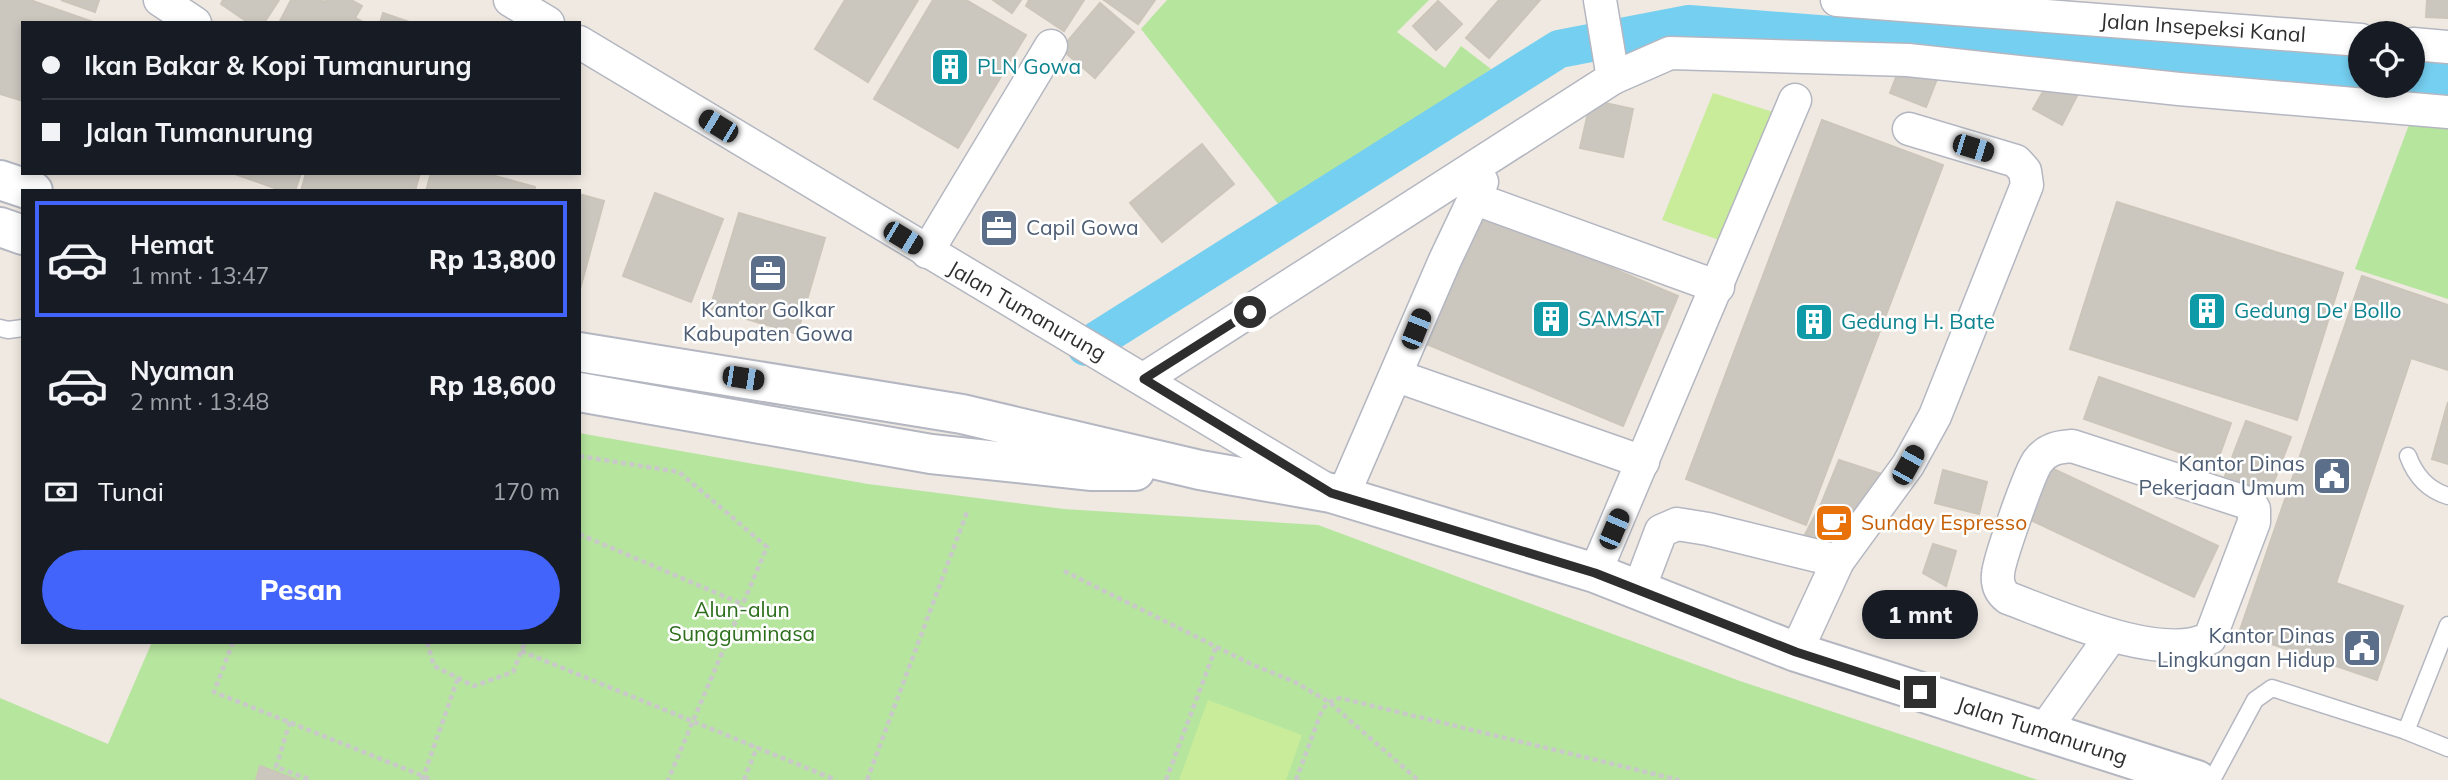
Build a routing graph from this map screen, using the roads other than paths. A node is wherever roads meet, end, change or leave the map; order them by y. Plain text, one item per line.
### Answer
1 (160, 0) edge
2 (510, 0) edge
3 (1837, 0) edge
4 (1601, 2) edge
5 (192, 21) edge
6 (545, 21) edge
7 (2348, 39) edge
8 (581, 43) edge
9 (2425, 45) edge
10 (1051, 46) dead end
11 (2448, 47) edge
12 (1612, 68) junction
13 (1795, 100) dead end
14 (2448, 112) edge
15 (1909, 129) dead end
16 (0, 180) edge
17 (27, 189) edge
18 (0, 227) edge
19 (21, 234) edge
20 (926, 252) junction
21 (1717, 287) junction
22 (0, 328) edge
23 (21, 328) edge
24 (581, 352) edge
25 (1397, 376) junction
26 (1144, 379) junction
27 (581, 393) edge
28 (2408, 456) dead end
29 (1643, 462) junction
30 (1200, 470) junction
31 (1337, 495) junction
32 (2448, 496) edge
33 (1838, 561) junction
34 (1595, 573) junction
35 (1639, 589) junction
36 (2448, 625) edge
37 (2110, 636) junction
38 (1796, 652) junction
39 (2406, 731) junction
40 (2043, 732) junction
41 (2448, 748) edge
42 (2197, 780) edge
43 (2212, 780) edge

1 - 5 street
2 - 6 street
3 - 7 street, Jalan Insepeksi Kanal
4 - 12 street
8 - 20 street, Jalan Tumanurung
9 - 11 street
10 - 20 street
12 - 14 street
12 - 26 street
13 - 21 street
15 - 33 street
16 - 17 street
18 - 19 street
20 - 26 street, Jalan Tumanurung
21 - 25 street
21 - 29 street
22 - 23 lane
24 - 30 street, Jalan Tumanurung
25 - 29 street
25 - 31 street
26 - 31 street, Jalan Tumanurung
27 - 30 street, Jalan Tumanurung
28 - 32 lane
29 - 34 street
30 - 31 street, Jalan Tumanurung
31 - 34 street, Jalan Tumanurung
33 - 35 street
33 - 38 street
34 - 35 street, Jalan Tumanurung
35 - 38 street, Jalan Tumanurung
36 - 39 lane
37 - 37 street
37 - 40 street
38 - 40 street, Jalan Tumanurung
39 - 41 lane
39 - 43 lane
40 - 42 street, Jalan Tumanurung

